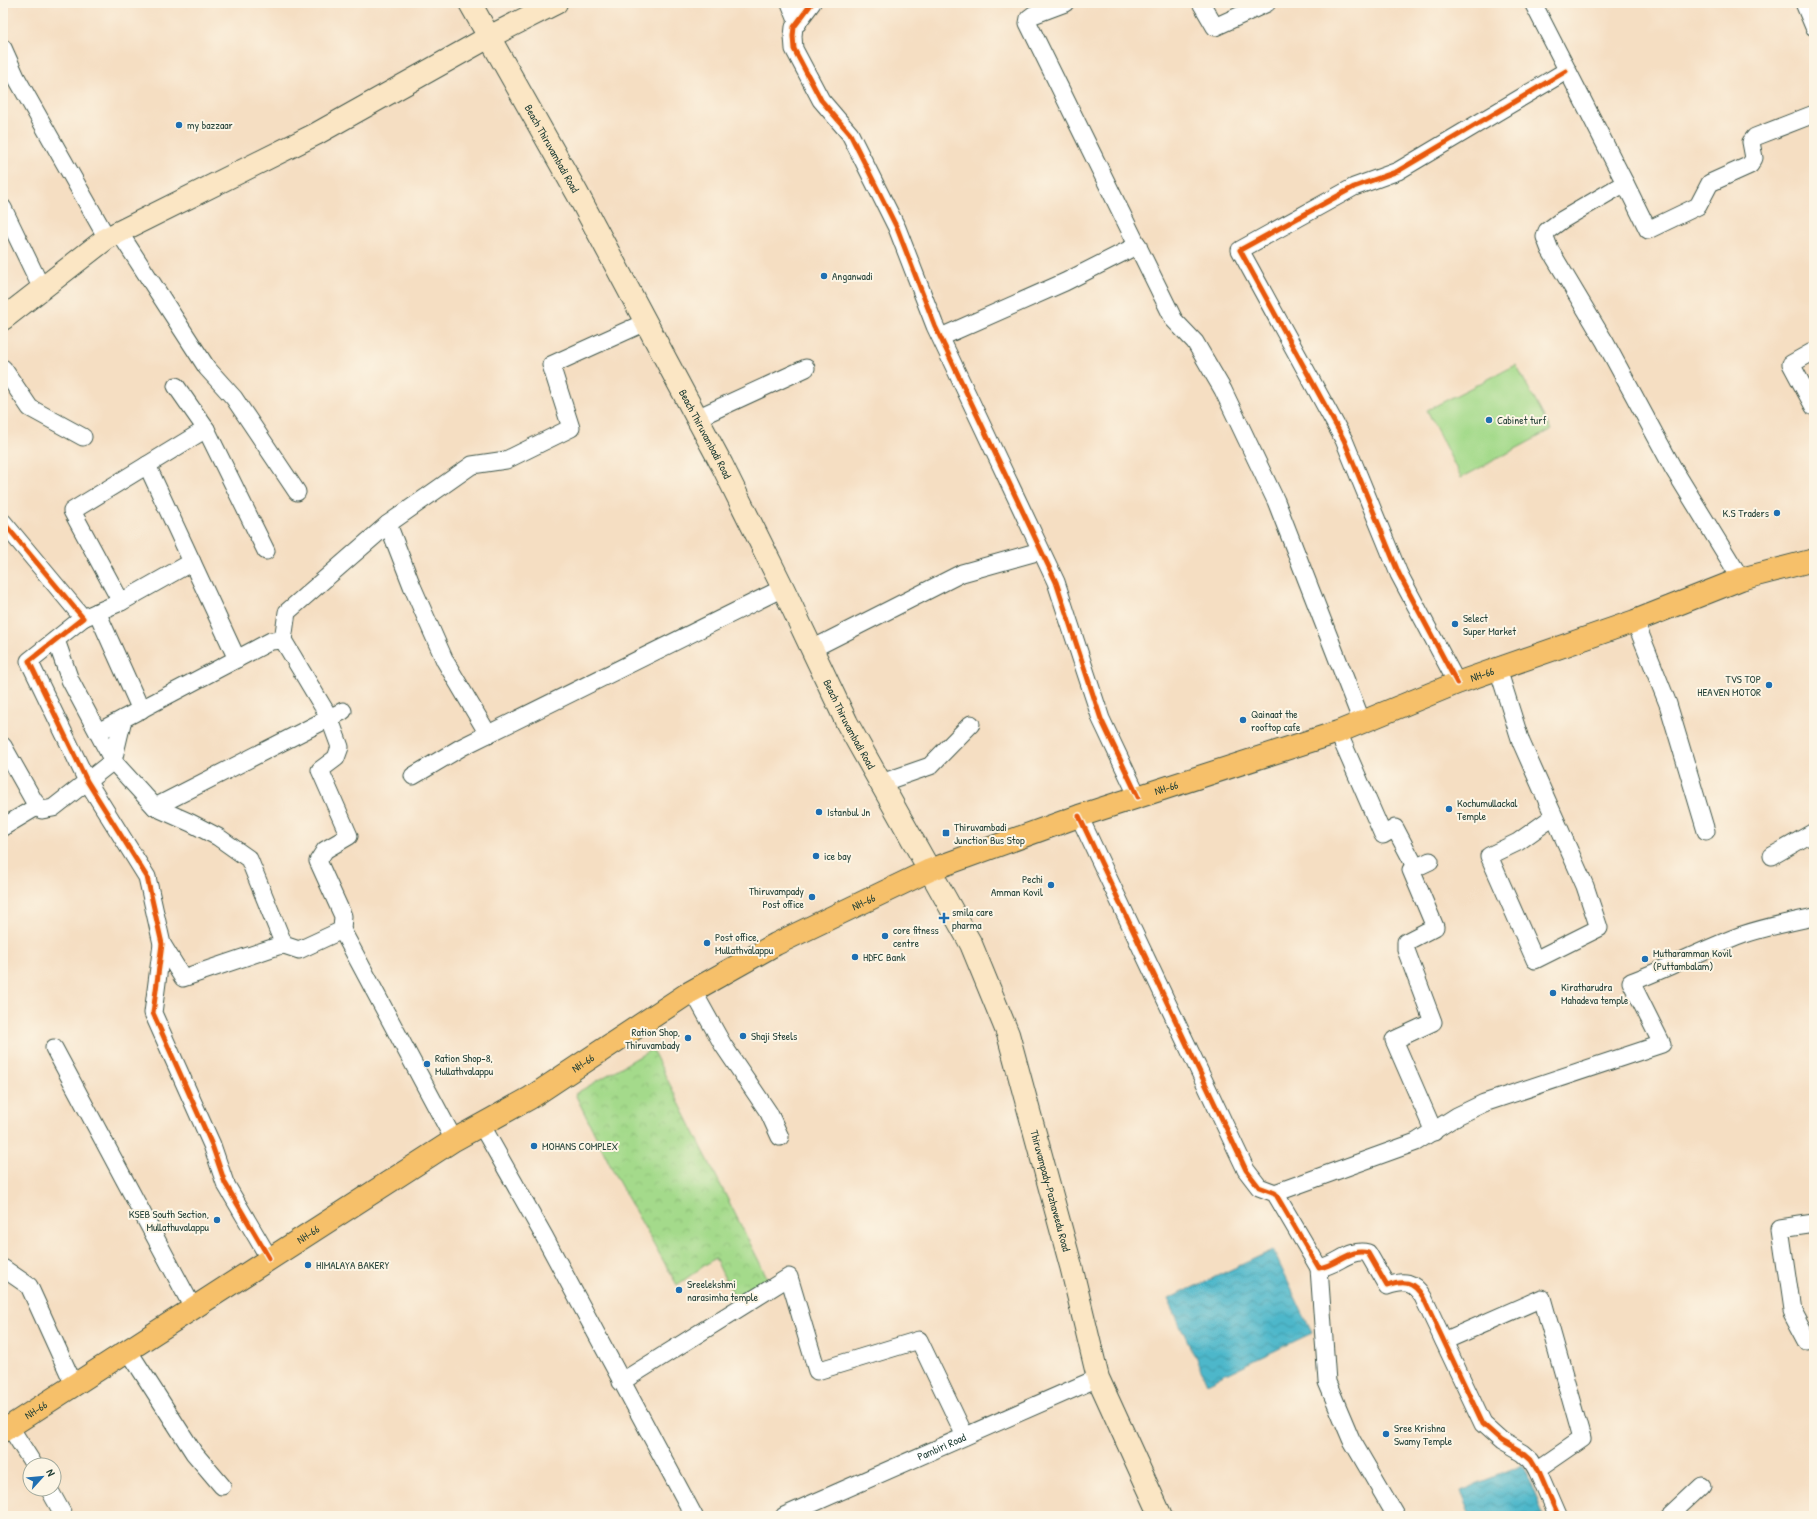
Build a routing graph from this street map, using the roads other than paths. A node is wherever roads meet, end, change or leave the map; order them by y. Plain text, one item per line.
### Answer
1 (470, 3) edge
2 (556, 3) edge
3 (790, 3) edge
4 (812, 3) edge
5 (1065, 3) edge
6 (1201, 3) edge
7 (1267, 3) edge
8 (1533, 3) edge
9 (1804, 3) edge
10 (798, 23) junction
11 (1814, 27) edge
12 (489, 37) junction
13 (3, 48) edge
14 (1566, 71) junction
15 (1814, 114) edge
16 (1625, 183) junction
17 (3, 208) edge
18 (113, 235) junction
19 (1138, 245) junction
20 (42, 289) junction
21 (3, 319) edge
22 (646, 322) junction
23 (941, 337) junction
24 (1814, 352) edge
25 (3, 368) edge
26 (806, 368) dead end
27 (176, 386) dead end
28 (1814, 407) edge
29 (697, 418) junction
30 (206, 429) junction
31 (83, 437) dead end
32 (147, 465) junction
33 (298, 492) dead end
34 (3, 522) edge
35 (388, 524) junction
36 (266, 551) dead end
37 (1040, 551) junction
38 (1814, 560) edge
39 (192, 562) junction
40 (1741, 579) junction
41 (783, 588) junction
42 (121, 602) junction
43 (90, 615) junction
44 (1635, 621) junction
45 (56, 640) junction
46 (283, 640) junction
47 (812, 649) junction
48 (238, 659) junction
49 (1498, 669) junction
50 (1457, 682) junction
51 (141, 710) junction
52 (336, 714) junction
53 (123, 719) junction
54 (1362, 722) junction
55 (972, 724) dead end
56 (98, 732) junction
57 (1338, 732) junction
58 (488, 734) junction
59 (3, 746) edge
60 (113, 761) junction
61 (413, 776) dead end
62 (87, 781) junction
63 (881, 783) junction
64 (1138, 797) junction
65 (38, 806) junction
66 (155, 807) junction
67 (1079, 816) junction
68 (1553, 817) junction
69 (3, 827) edge
70 (1706, 831) dead end
71 (1814, 832) edge
72 (1772, 856) dead end
73 (930, 870) junction
74 (1814, 917) edge
75 (342, 930) junction
76 (162, 944) junction
77 (284, 945) junction
78 (693, 991) junction
79 (54, 1048) dead end
80 (482, 1126) junction
81 (1434, 1132) junction
82 (780, 1137) dead end
83 (454, 1140) junction
84 (1275, 1193) junction
85 (1814, 1223) edge
86 (269, 1258) junction
87 (3, 1268) edge
88 (1320, 1268) junction
89 (193, 1308) junction
90 (1444, 1341) junction
91 (1809, 1343) dead end
92 (128, 1350) junction
93 (1098, 1378) junction
94 (621, 1382) junction
95 (74, 1385) junction
96 (6, 1429) edge
97 (965, 1436) junction
98 (28, 1457) edge
99 (1537, 1470) junction
100 (222, 1486) dead end
101 (1702, 1486) dead end
102 (53, 1497) edge
103 (64, 1516) edge
104 (694, 1516) edge
105 (784, 1516) edge
106 (1161, 1516) edge
107 (1396, 1516) edge
108 (1557, 1516) edge
109 (1670, 1516) edge

1 - 12 main road, Beach Thiruvambadi Road
2 - 12 main road
3 - 10 street
4 - 10 street
5 - 19 street
6 - 7 street
8 - 14 street
9 - 11 street
10 - 23 street
12 - 18 main road
12 - 22 main road, Beach Thiruvambadi Road
13 - 18 street
14 - 16 street
14 - 50 street
15 - 16 street
16 - 40 street
17 - 20 street
18 - 20 main road
18 - 33 street
19 - 23 street
19 - 54 street
20 - 21 main road
22 - 29 main road, Beach Thiruvambadi Road
22 - 35 street
23 - 37 street
24 - 28 street
25 - 31 street
26 - 29 street
27 - 30 street
29 - 41 main road, Beach Thiruvambadi Road
30 - 32 street
30 - 36 street
32 - 39 street
32 - 42 street
34 - 43 street
35 - 46 street
35 - 58 street
37 - 47 street
37 - 64 street
38 - 40 main road, NH-66
39 - 42 street
39 - 48 street
40 - 44 main road, NH-66
41 - 47 main road, Beach Thiruvambadi Road
41 - 58 street
42 - 43 street
43 - 45 street
43 - 51 street
44 - 49 main road, NH-66
44 - 70 street
45 - 56 street
45 - 62 street
46 - 48 street
46 - 52 street
47 - 63 main road, Beach Thiruvambadi Road
48 - 51 street
49 - 50 main road, NH-66
49 - 68 street
50 - 54 main road, NH-66
51 - 53 street
52 - 66 street
52 - 75 street
53 - 56 street
53 - 60 street
54 - 57 main road, NH-66
55 - 63 street
56 - 60 street
57 - 64 main road, NH-66
57 - 81 street
58 - 61 street
59 - 65 street
60 - 62 street
60 - 66 street
62 - 65 street
62 - 76 street
63 - 73 main road, Beach Thiruvambadi Road
64 - 67 main road, NH-66
65 - 69 street
66 - 77 street
67 - 73 main road, NH-66
67 - 84 street
68 - 68 street
71 - 72 street
73 - 78 main road, NH-66
73 - 93 main road, Thiruvampady-Pazhaveedu Road
74 - 81 street
75 - 77 street
75 - 83 street
76 - 77 street
76 - 86 street
78 - 80 main road, NH-66
78 - 82 street
79 - 89 street
80 - 83 main road, NH-66
80 - 94 street
81 - 84 street
83 - 86 main road, NH-66
84 - 88 street
85 - 91 street
86 - 89 main road, NH-66
87 - 95 street
88 - 90 street
88 - 107 street
89 - 92 main road, NH-66
90 - 99 street
90 - 99 street
92 - 95 main road, NH-66
92 - 100 street
93 - 97 street, Pambiri Road
93 - 106 main road, Thiruvampady-Pazhaveedu Road
94 - 97 street
94 - 104 street
95 - 96 main road, NH-66
96 - 98 street
97 - 105 street, Pambiri Road
99 - 108 street
101 - 109 street
102 - 103 street

